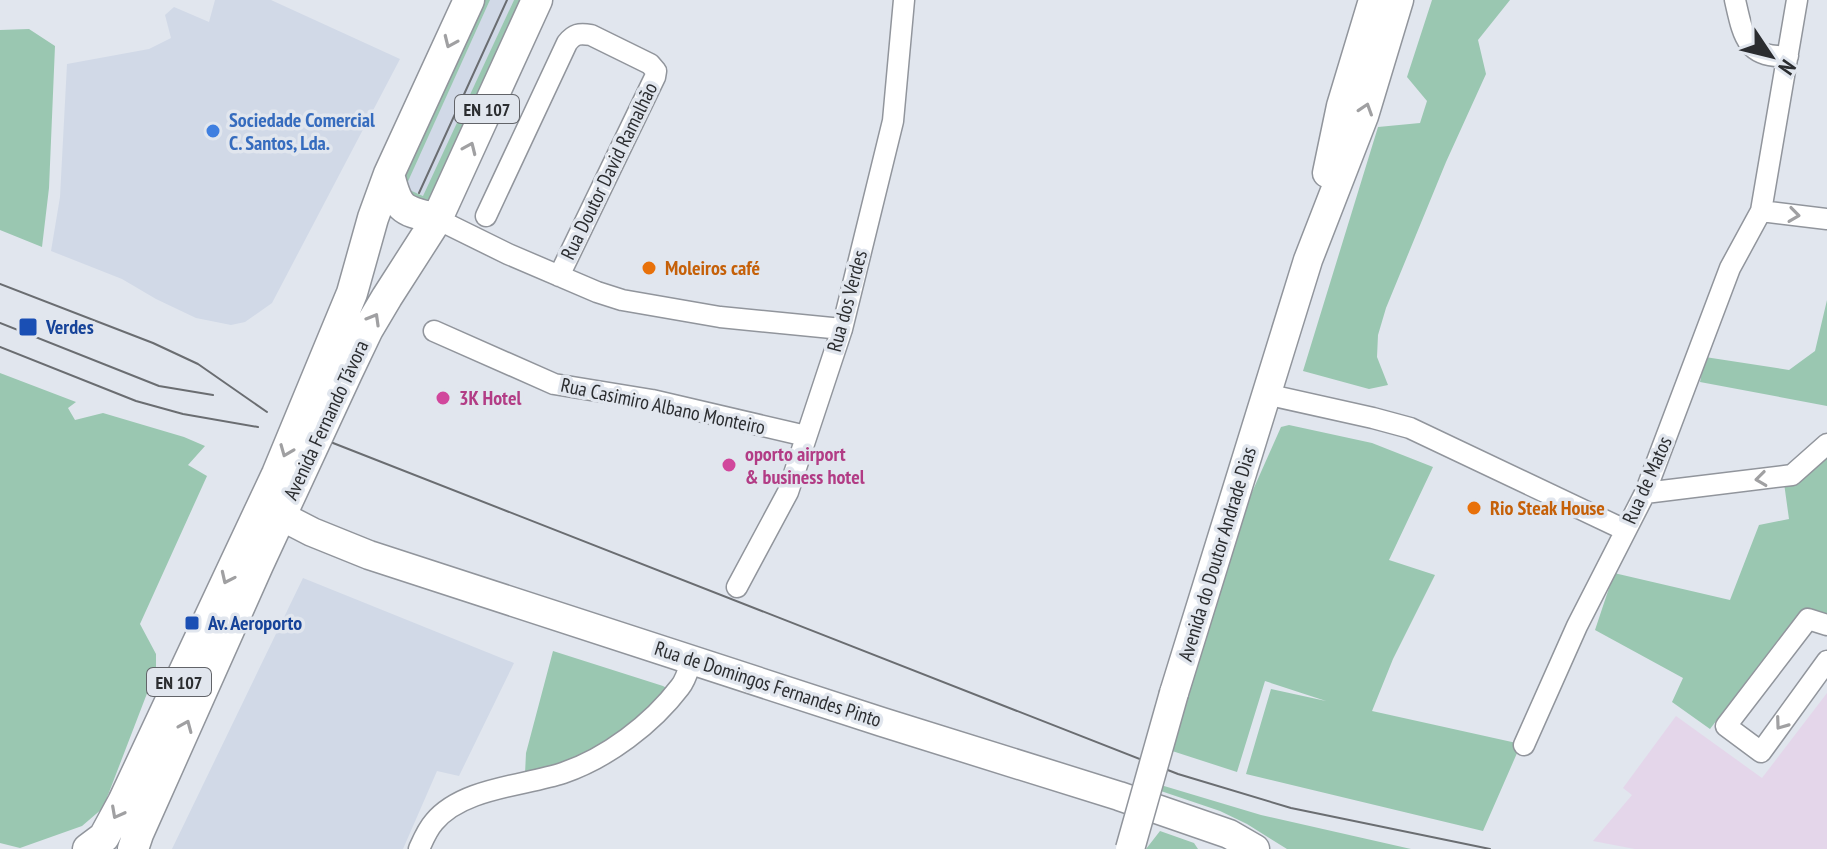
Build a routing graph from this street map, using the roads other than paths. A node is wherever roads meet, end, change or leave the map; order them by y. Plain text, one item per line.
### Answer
1 (469, 0) edge
2 (537, 0) edge
3 (904, 0) edge
4 (1373, 0) edge
5 (1399, 0) edge
6 (1735, 0) edge
7 (1797, 0) edge
8 (1788, 56) junction
9 (389, 174) junction
10 (1761, 211) junction
11 (486, 216) dead end
12 (437, 219) junction
13 (1827, 219) edge
14 (1308, 260) junction
15 (559, 276) junction
16 (842, 329) junction
17 (434, 331) dead end
18 (1265, 394) junction
19 (806, 436) junction
20 (1827, 444) edge
21 (1645, 493) junction
22 (271, 512) junction
23 (1625, 530) junction
24 (737, 587) dead end
25 (1827, 625) edge
26 (692, 659) junction
27 (1827, 661) edge
28 (1524, 745) dead end
29 (1227, 842) edge
30 (88, 849) edge
31 (133, 849) edge
32 (419, 849) edge
33 (1130, 849) edge
34 (1255, 849) edge

1 -> 9 main road, Avenida Fernando Távora / EN 107
12 -> 2 main road, Avenida Fernando Távora / EN 107
3 - 16 street, Rua dos Verdes
4 - 14 main road, Avenida do Doutor Andrade Dias
14 -> 5 main road, Avenida do Doutor Andrade Dias
6 - 8 street
7 - 8 street, Rua de Matos
8 - 10 street, Rua de Matos
9 - 12 main road
9 -> 22 main road, Avenida Fernando Távora / EN 107
10 -> 13 street
10 - 21 street, Rua de Matos
11 - 15 street, Rua Doutor David Ramalhão
12 - 15 street
22 -> 12 main road, Avenida Fernando Távora / EN 107
14 - 18 main road, Avenida do Doutor Andrade Dias
15 - 16 street
16 - 19 street, Rua dos Verdes
17 - 19 street, Rua Casimiro Albano Monteiro
18 - 23 street
18 - 33 main road, Avenida do Doutor Andrade Dias, bridge
19 - 24 street, Rua dos Verdes
20 -> 21 street
21 - 23 street, Rua de Matos
22 - 26 main road, Rua de Domingos Fernandes Pinto
22 -> 30 main road, Avenida Fernando Távora / EN 107
31 -> 22 main road, Avenida Fernando Távora / EN 107
23 - 28 street, Rua de Matos
27 -> 25 street
26 - 29 main road, Rua de Domingos Fernandes Pinto
26 - 32 street
29 - 34 main road, Rua de Domingos Fernandes Pinto

